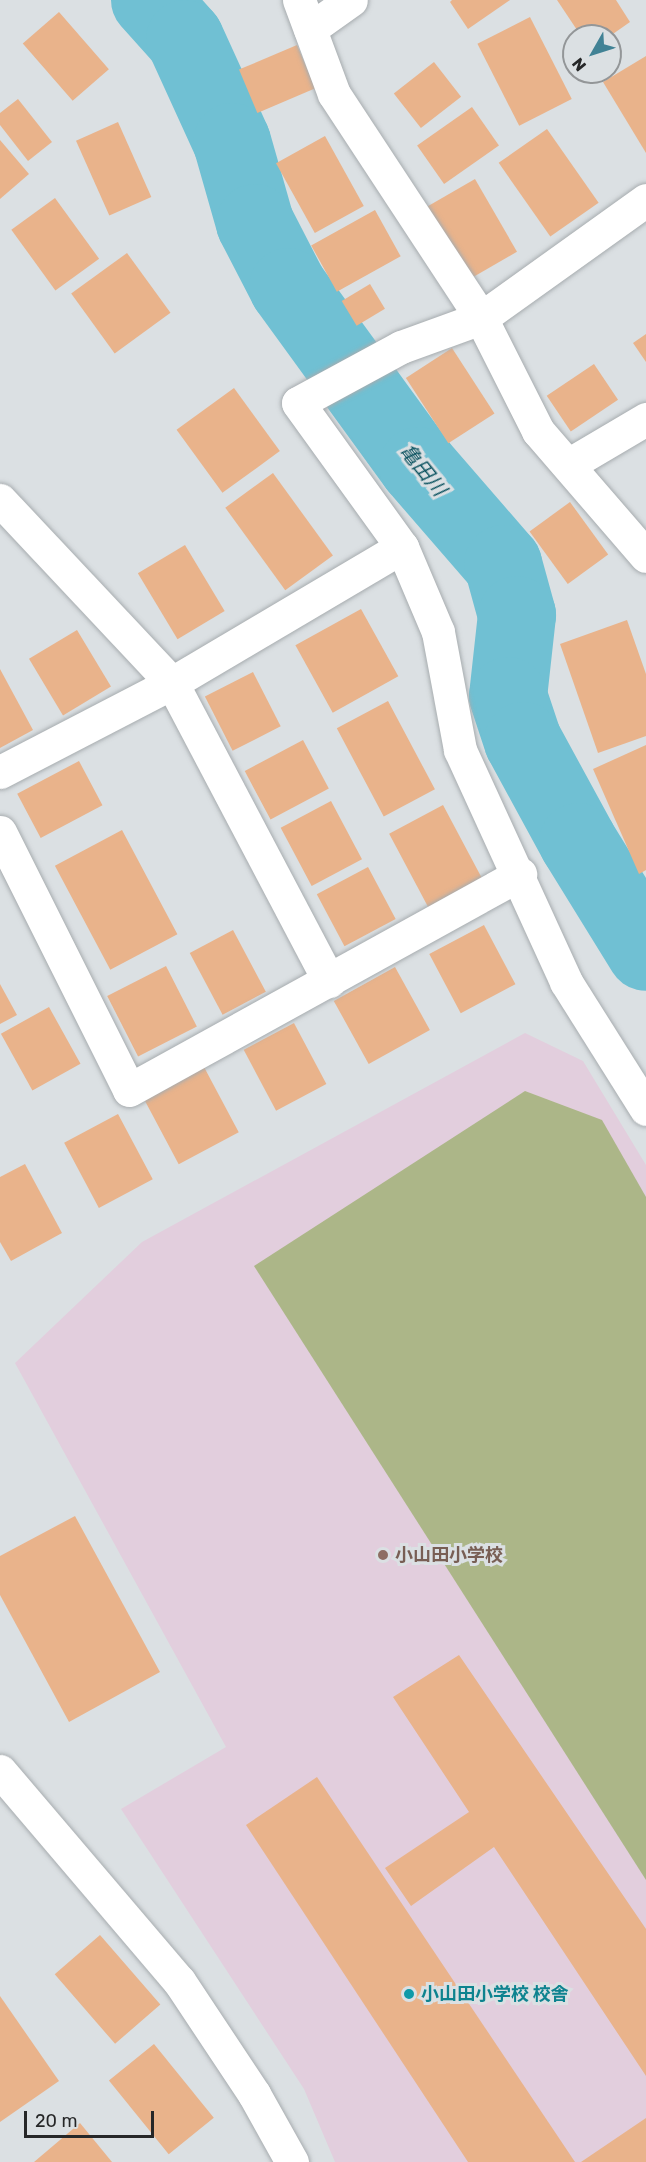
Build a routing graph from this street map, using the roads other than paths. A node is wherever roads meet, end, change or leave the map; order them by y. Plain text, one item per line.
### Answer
1 (351, 0) edge
2 (304, 15) edge
3 (646, 200) edge
4 (481, 318) junction
5 (646, 419) edge
6 (568, 465) junction
7 (0, 500) edge
8 (402, 547) junction
9 (646, 556) edge
10 (172, 682) junction
11 (0, 772) edge
12 (0, 832) edge
13 (520, 874) junction
14 (329, 981) junction
15 (646, 1109) edge
16 (0, 1771) edge
17 (292, 2162) edge

1 - 2 street
2 - 4 street
3 - 4 street
4 - 6 street
4 - 8 street
5 - 6 street
6 - 9 street
7 - 10 street
8 - 10 street
8 - 13 street
10 - 11 street
10 - 14 street
12 - 14 street
13 - 14 street
13 - 15 street
16 - 17 street

